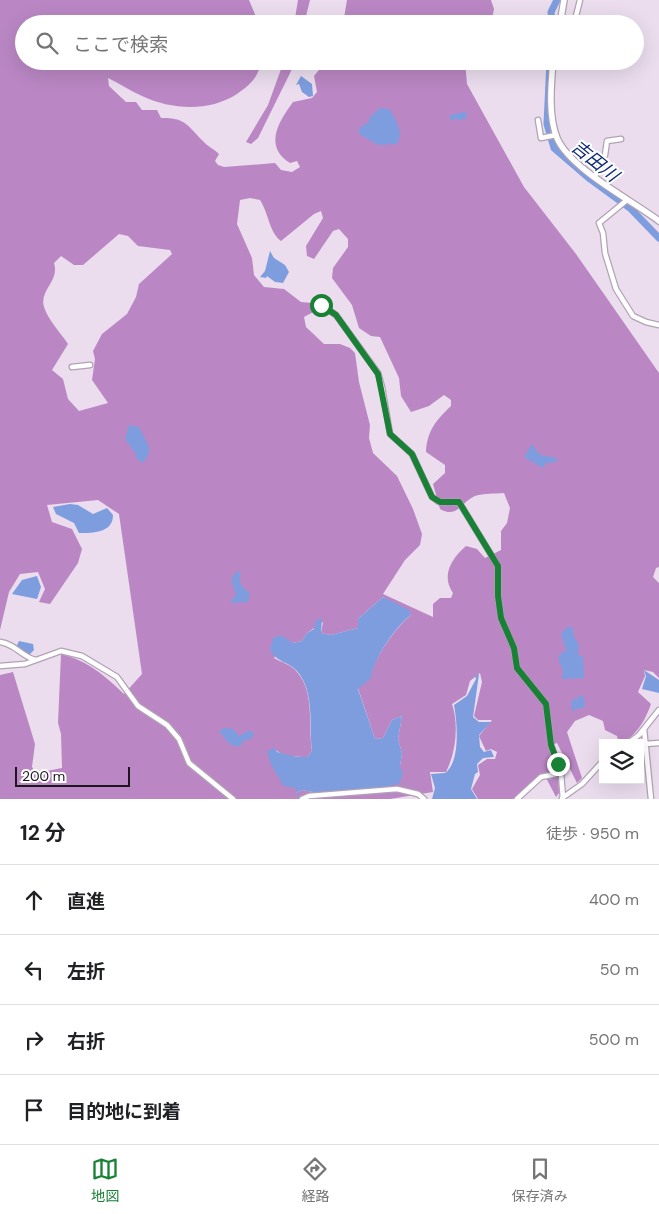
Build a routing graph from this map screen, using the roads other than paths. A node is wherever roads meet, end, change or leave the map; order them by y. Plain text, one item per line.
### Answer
1 (564, 0) edge
2 (580, 0) edge
3 (562, 15) edge
4 (576, 15) edge
5 (553, 70) edge
6 (538, 120) dead end
7 (554, 136) junction
8 (621, 139) dead end
9 (595, 176) junction
10 (626, 200) junction
11 (659, 220) edge
12 (321, 305) dead end
13 (659, 325) edge
14 (90, 365) dead end
15 (72, 367) dead end
16 (0, 642) edge
17 (36, 661) junction
18 (0, 666) edge
19 (659, 710) edge
20 (644, 729) junction
21 (633, 739) edge
22 (659, 743) edge
23 (645, 744) junction
24 (599, 765) edge
25 (561, 773) junction
26 (232, 799) edge
27 (302, 799) edge
28 (424, 799) edge
29 (517, 799) edge
30 (562, 799) edge
31 (651, 799) edge

1 - 3 main road
2 - 4 street
5 - 7 main road
6 - 7 street
7 - 9 main road
8 - 9 street
9 - 10 main road
10 - 11 main road
10 - 13 street
12 - 25 street
14 - 15 street
16 - 17 street
17 - 18 street
17 - 26 street
19 - 20 street
20 - 21 street
20 - 23 street
22 - 23 street
23 - 31 street
24 - 30 street
25 - 29 street
25 - 30 street
27 - 28 street

